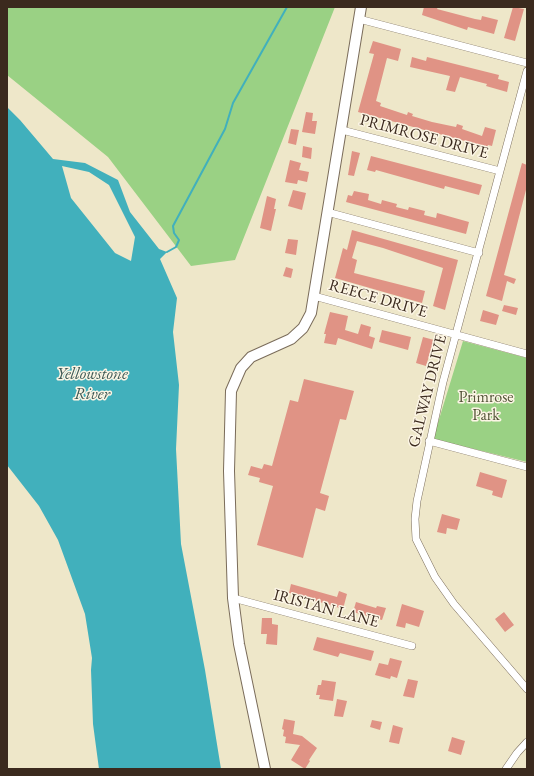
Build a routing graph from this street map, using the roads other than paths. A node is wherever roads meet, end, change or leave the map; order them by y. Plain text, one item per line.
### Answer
1 (361, 7) edge
2 (359, 19) junction
3 (527, 63) edge
4 (527, 72) edge
5 (342, 130) junction
6 (500, 171) junction
7 (327, 212) junction
8 (479, 253) junction
9 (314, 296) junction
10 (456, 336) junction
11 (527, 354) edge
12 (429, 441) junction
13 (527, 467) edge
14 (233, 598) junction
15 (412, 646) dead end
16 (527, 689) edge
17 (527, 742) edge
18 (265, 769) edge
19 (506, 769) edge

1 - 2 street
2 - 3 street
2 - 5 street
4 - 6 street, GALWAY DRIVE
5 - 6 street, PRIMROSE DRIVE
5 - 7 street
6 - 8 street, GALWAY DRIVE
7 - 8 street
7 - 9 street
8 - 10 street, GALWAY DRIVE
9 - 10 street, REECE DRIVE
9 - 14 street
10 - 11 street, REECE DRIVE
10 - 12 street, GALWAY DRIVE
12 - 13 street
12 - 16 street, GALWAY DRIVE
14 - 15 street, IRISTAN LANE
14 - 18 street
17 - 19 street

